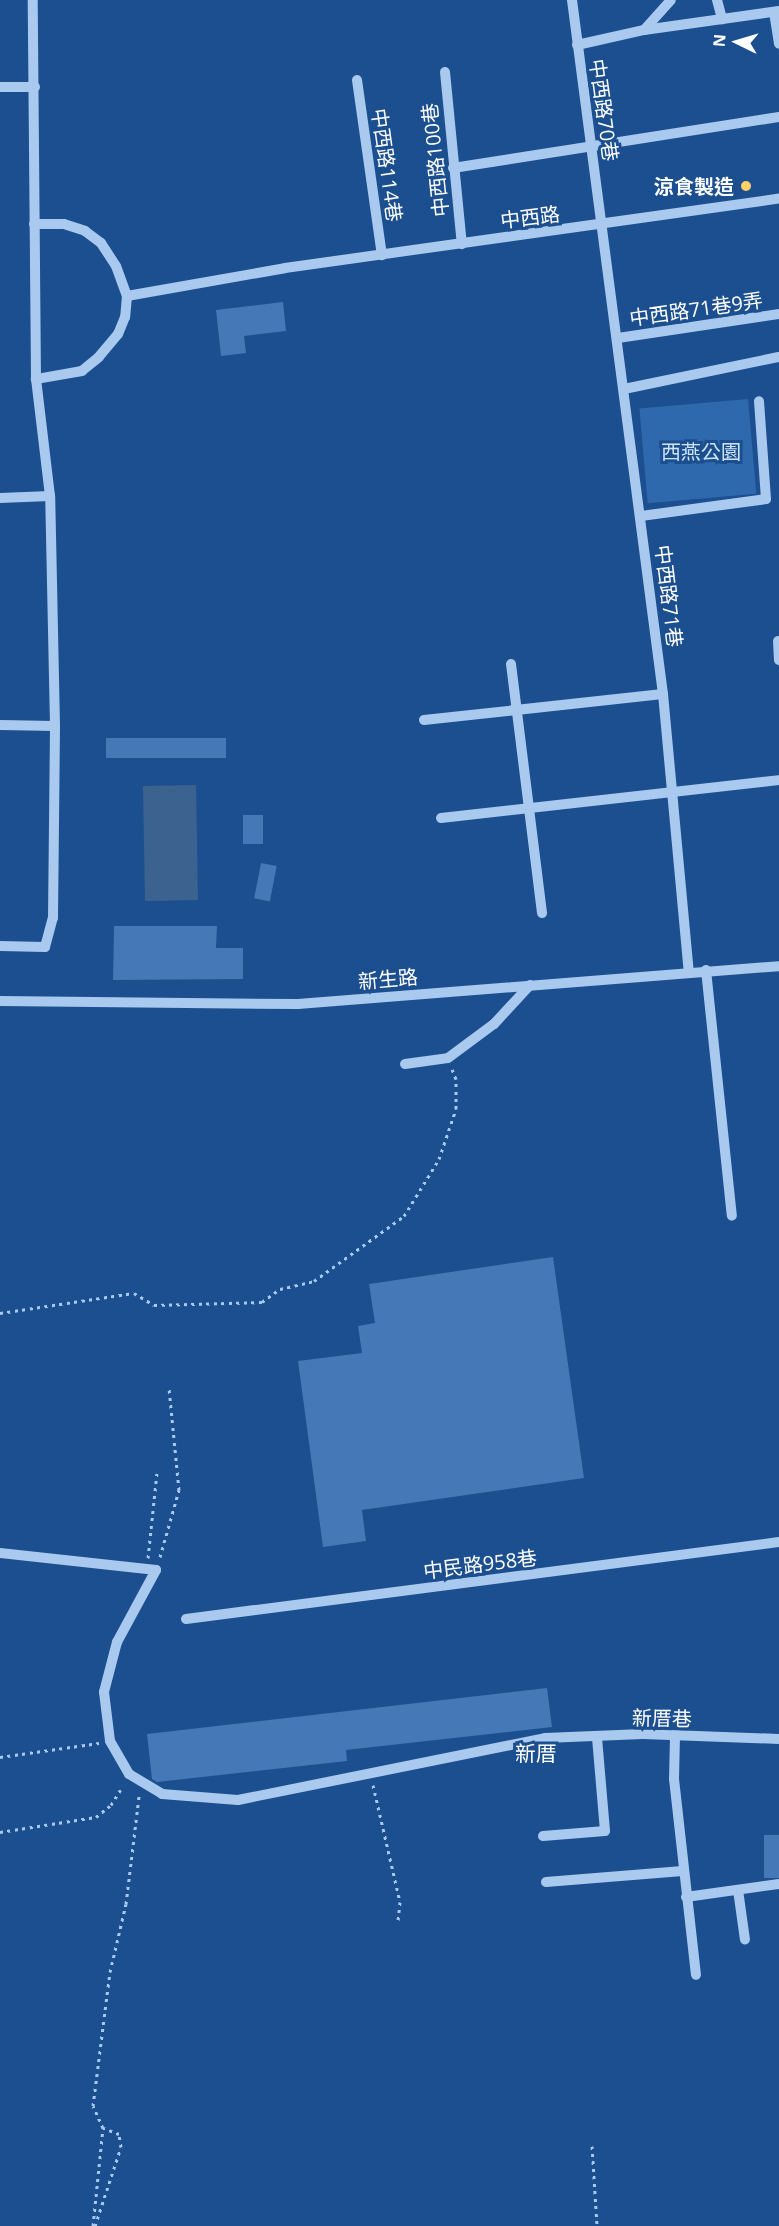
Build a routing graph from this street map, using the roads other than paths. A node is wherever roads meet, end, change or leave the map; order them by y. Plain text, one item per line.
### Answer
1 (33, 0) edge
2 (572, 0) edge
3 (671, 0) edge
4 (717, 0) edge
5 (777, 11) edge
6 (722, 19) junction
7 (644, 30) junction
8 (779, 44) edge
9 (577, 45) junction
10 (445, 72) dead end
11 (357, 80) dead end
12 (0, 87) edge
13 (35, 87) junction
14 (779, 117) edge
15 (590, 145) junction
16 (453, 168) junction
17 (779, 199) edge
18 (34, 224) junction
19 (603, 225) junction
20 (462, 244) junction
21 (382, 255) junction
22 (127, 296) junction
23 (779, 314) edge
24 (618, 339) junction
25 (779, 357) edge
26 (36, 379) junction
27 (624, 389) junction
28 (759, 401) dead end
29 (50, 496) junction
30 (0, 498) edge
31 (640, 516) junction
32 (778, 641) edge
33 (779, 660) edge
34 (511, 664) dead end
35 (663, 694) junction
36 (517, 712) junction
37 (424, 720) dead end
38 (0, 725) edge
39 (55, 726) junction
40 (778, 779) edge
41 (670, 794) junction
42 (530, 809) junction
43 (441, 818) dead end
44 (542, 913) dead end
45 (0, 946) edge
46 (779, 966) edge
47 (706, 970) junction
48 (689, 972) junction
49 (530, 985) junction
50 (0, 1001) edge
51 (405, 1064) dead end
52 (732, 1216) dead end
53 (779, 1542) edge
54 (0, 1553) edge
55 (186, 1619) dead end
56 (675, 1736) junction
57 (597, 1737) junction
58 (779, 1739) edge
59 (543, 1836) dead end
60 (683, 1871) junction
61 (546, 1882) dead end
62 (779, 1884) edge
63 (738, 1890) junction
64 (686, 1897) junction
65 (745, 1940) dead end
66 (696, 1975) dead end

1 - 13 street
2 - 9 street, 中西路70巷
3 - 7 street
4 - 6 street
5 - 6 street
5 - 8 street
6 - 7 street
7 - 9 street
9 - 15 street, 中西路70巷
10 - 16 street, 中西路100巷
11 - 21 street, 中西路114巷
12 - 13 street
13 - 18 street
14 - 15 street
15 - 16 street
15 - 19 street, 中西路70巷
16 - 20 street, 中西路100巷
17 - 19 street, 中西路
18 - 22 street
18 - 26 street
19 - 20 street, 中西路
19 - 24 street, 中西路71巷
20 - 21 street, 中西路
21 - 22 street, 中西路
22 - 26 street
23 - 24 street, 中西路71巷9弄
24 - 27 street, 中西路71巷
25 - 27 street
26 - 29 street
27 - 31 street, 中西路71巷
28 - 31 street
29 - 30 street
29 - 39 street
31 - 35 street, 中西路71巷
32 - 33 street
34 - 36 street
35 - 36 street
35 - 41 street, 中西路71巷
36 - 37 street
36 - 42 street
38 - 39 street
39 - 45 street
40 - 41 street
41 - 42 street
41 - 48 street, 中西路71巷
42 - 43 street
42 - 44 street
46 - 47 street, 新生路
47 - 48 street, 新生路
47 - 52 street
48 - 49 street, 新生路
49 - 50 street, 新生路
49 - 51 street
53 - 55 street, 中民路958巷
54 - 57 street, 新厝巷
56 - 57 street, 新厝巷
56 - 58 street, 新厝巷
56 - 60 street
57 - 59 street
60 - 61 street
60 - 64 street
62 - 63 street
63 - 64 street
63 - 65 street
64 - 66 street

